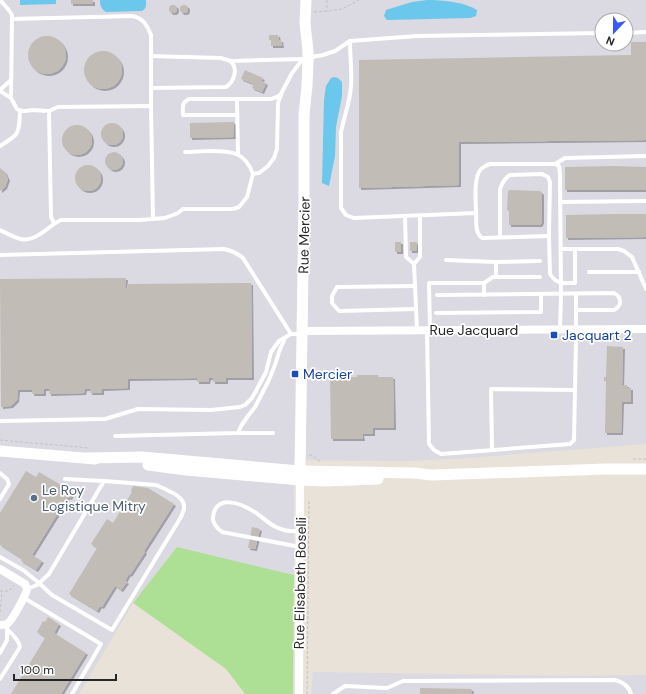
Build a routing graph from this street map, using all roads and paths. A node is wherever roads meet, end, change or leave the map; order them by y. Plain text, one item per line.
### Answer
1 (0, 0) edge
2 (306, 0) edge
3 (327, 0) edge
4 (359, 0) edge
5 (327, 11) junction
6 (306, 12) junction
7 (12, 19) junction
8 (646, 32) edge
9 (594, 33) edge
10 (634, 33) edge
11 (350, 41) junction
12 (151, 56) junction
13 (306, 58) junction
14 (230, 61) junction
15 (11, 80) junction
16 (150, 88) junction
17 (0, 91) edge
18 (281, 94) junction
19 (11, 98) junction
20 (237, 99) junction
21 (151, 106) junction
22 (20, 110) junction
23 (49, 110) junction
24 (237, 115) junction
25 (0, 146) edge
26 (185, 152) dead end
27 (238, 154) junction
28 (646, 156) edge
29 (555, 164) junction
30 (253, 174) junction
31 (646, 201) edge
32 (560, 202) junction
33 (476, 213) junction
34 (405, 216) junction
35 (420, 216) junction
36 (153, 219) junction
37 (54, 223) junction
38 (0, 230) edge
39 (549, 236) junction
40 (500, 237) junction
41 (561, 249) junction
42 (575, 249) junction
43 (0, 255) edge
44 (446, 260) dead end
45 (496, 262) junction
46 (540, 262) dead end
47 (414, 264) junction
48 (589, 272) dead end
49 (639, 272) junction
50 (496, 276) junction
51 (540, 277) dead end
52 (484, 283) junction
53 (561, 283) junction
54 (415, 286) junction
55 (646, 289) edge
56 (541, 294) junction
57 (561, 294) junction
58 (576, 294) junction
59 (437, 295) dead end
60 (484, 295) junction
61 (416, 309) junction
62 (576, 310) junction
63 (436, 313) dead end
64 (646, 329) edge
65 (417, 330) junction
66 (429, 330) junction
67 (560, 330) junction
68 (576, 330) junction
69 (303, 332) junction
70 (291, 334) junction
71 (285, 338) junction
72 (575, 390) junction
73 (0, 421) edge
74 (238, 433) junction
75 (273, 433) dead end
76 (115, 436) dead end
77 (0, 440) edge
78 (492, 450) junction
79 (0, 451) edge
80 (92, 453) junction
81 (301, 454) junction
82 (632, 459) dead end
83 (646, 459) edge
84 (328, 462) dead end
85 (646, 463) edge
86 (646, 469) edge
87 (606, 470) junction
88 (0, 473) edge
89 (300, 476) junction
90 (65, 479) dead end
91 (104, 482) junction
92 (0, 499) edge
93 (301, 501) junction
94 (300, 531) junction
95 (300, 547) junction
96 (0, 557) edge
97 (0, 570) edge
98 (17, 580) junction
99 (39, 583) junction
100 (27, 589) junction
101 (1, 591) edge
102 (24, 598) junction
103 (0, 612) edge
104 (5, 626) edge
105 (0, 642) edge
106 (5, 645) junction
107 (0, 653) edge
108 (0, 679) edge
109 (72, 694) edge
110 (299, 694) edge
111 (307, 694) edge
112 (333, 694) edge
113 (631, 694) edge

1 - 7 lane
2 - 6 main road, Rue Mercier
3 - 5 path
4 - 5 path
5 - 6 path
6 - 13 main road, Rue Mercier
7 - 12 lane
7 - 15 lane
8 - 10 lane
9 - 11 lane
11 - 13 lane
11 - 34 lane
12 - 14 lane
12 - 16 lane
13 - 14 lane
13 - 18 lane
13 - 69 main road, Rue Mercier
14 - 16 lane
15 - 17 lane
15 - 19 lane
16 - 21 lane
17 - 19 lane
18 - 20 lane
18 - 30 lane
19 - 22 lane
20 - 24 lane
20 - 24 lane
21 - 23 lane
21 - 36 lane
22 - 23 lane
22 - 25 lane
23 - 37 lane
24 - 27 lane
26 - 27 lane
27 - 30 lane
28 - 29 lane
29 - 32 lane
29 - 33 lane
30 - 36 lane
31 - 32 lane
32 - 41 lane
33 - 35 lane
33 - 40 lane
34 - 35 lane
34 - 47 lane
35 - 47 lane
36 - 37 lane
37 - 38 lane
39 - 40 lane
39 - 40 lane
39 - 53 lane
41 - 42 lane
41 - 53 lane
42 - 49 lane
42 - 53 lane
43 - 70 lane
44 - 45 lane
45 - 46 lane
45 - 50 lane
47 - 54 lane
48 - 49 lane
49 - 55 lane
50 - 51 lane
50 - 52 lane
52 - 60 lane
52 - 66 lane
53 - 57 lane
54 - 61 lane
54 - 61 lane
56 - 57 lane
56 - 60 lane
56 - 63 lane
57 - 58 lane
57 - 67 lane
58 - 62 lane
58 - 62 lane
59 - 60 lane
61 - 65 lane
62 - 68 lane
64 - 68 street, Rue Jacquard
65 - 66 street, Rue Jacquard
65 - 69 street, Rue Jacquard
66 - 67 street, Rue Jacquard
66 - 78 lane
67 - 68 street, Rue Jacquard
68 - 72 lane
69 - 70 lane
69 - 81 main road, Rue Mercier
70 - 71 lane
71 - 73 lane
71 - 74 lane
72 - 78 lane
72 - 78 lane
74 - 75 lane
74 - 76 lane
77 - 80 path
79 - 80 main road
80 - 89 main road
81 - 84 path
81 - 89 main road, Rue Mercier
82 - 83 path
85 - 87 main road
86 - 87 main road
87 - 89 main road
88 - 92 lane
89 - 93 street, Rue Elisabeth Boselli
90 - 91 lane
91 - 99 lane
91 - 99 lane
93 - 94 street, Rue Elisabeth Boselli
93 - 111 path
94 - 95 street, Rue Elisabeth Boselli
94 - 95 lane
95 - 110 street, Rue Elisabeth Boselli
96 - 99 lane
97 - 98 street
98 - 100 street
98 - 101 path
99 - 100 lane
100 - 102 street
101 - 103 path
102 - 104 street
102 - 109 lane
104 - 106 lane
104 - 108 lane
105 - 106 lane
106 - 107 lane
112 - 113 lane

